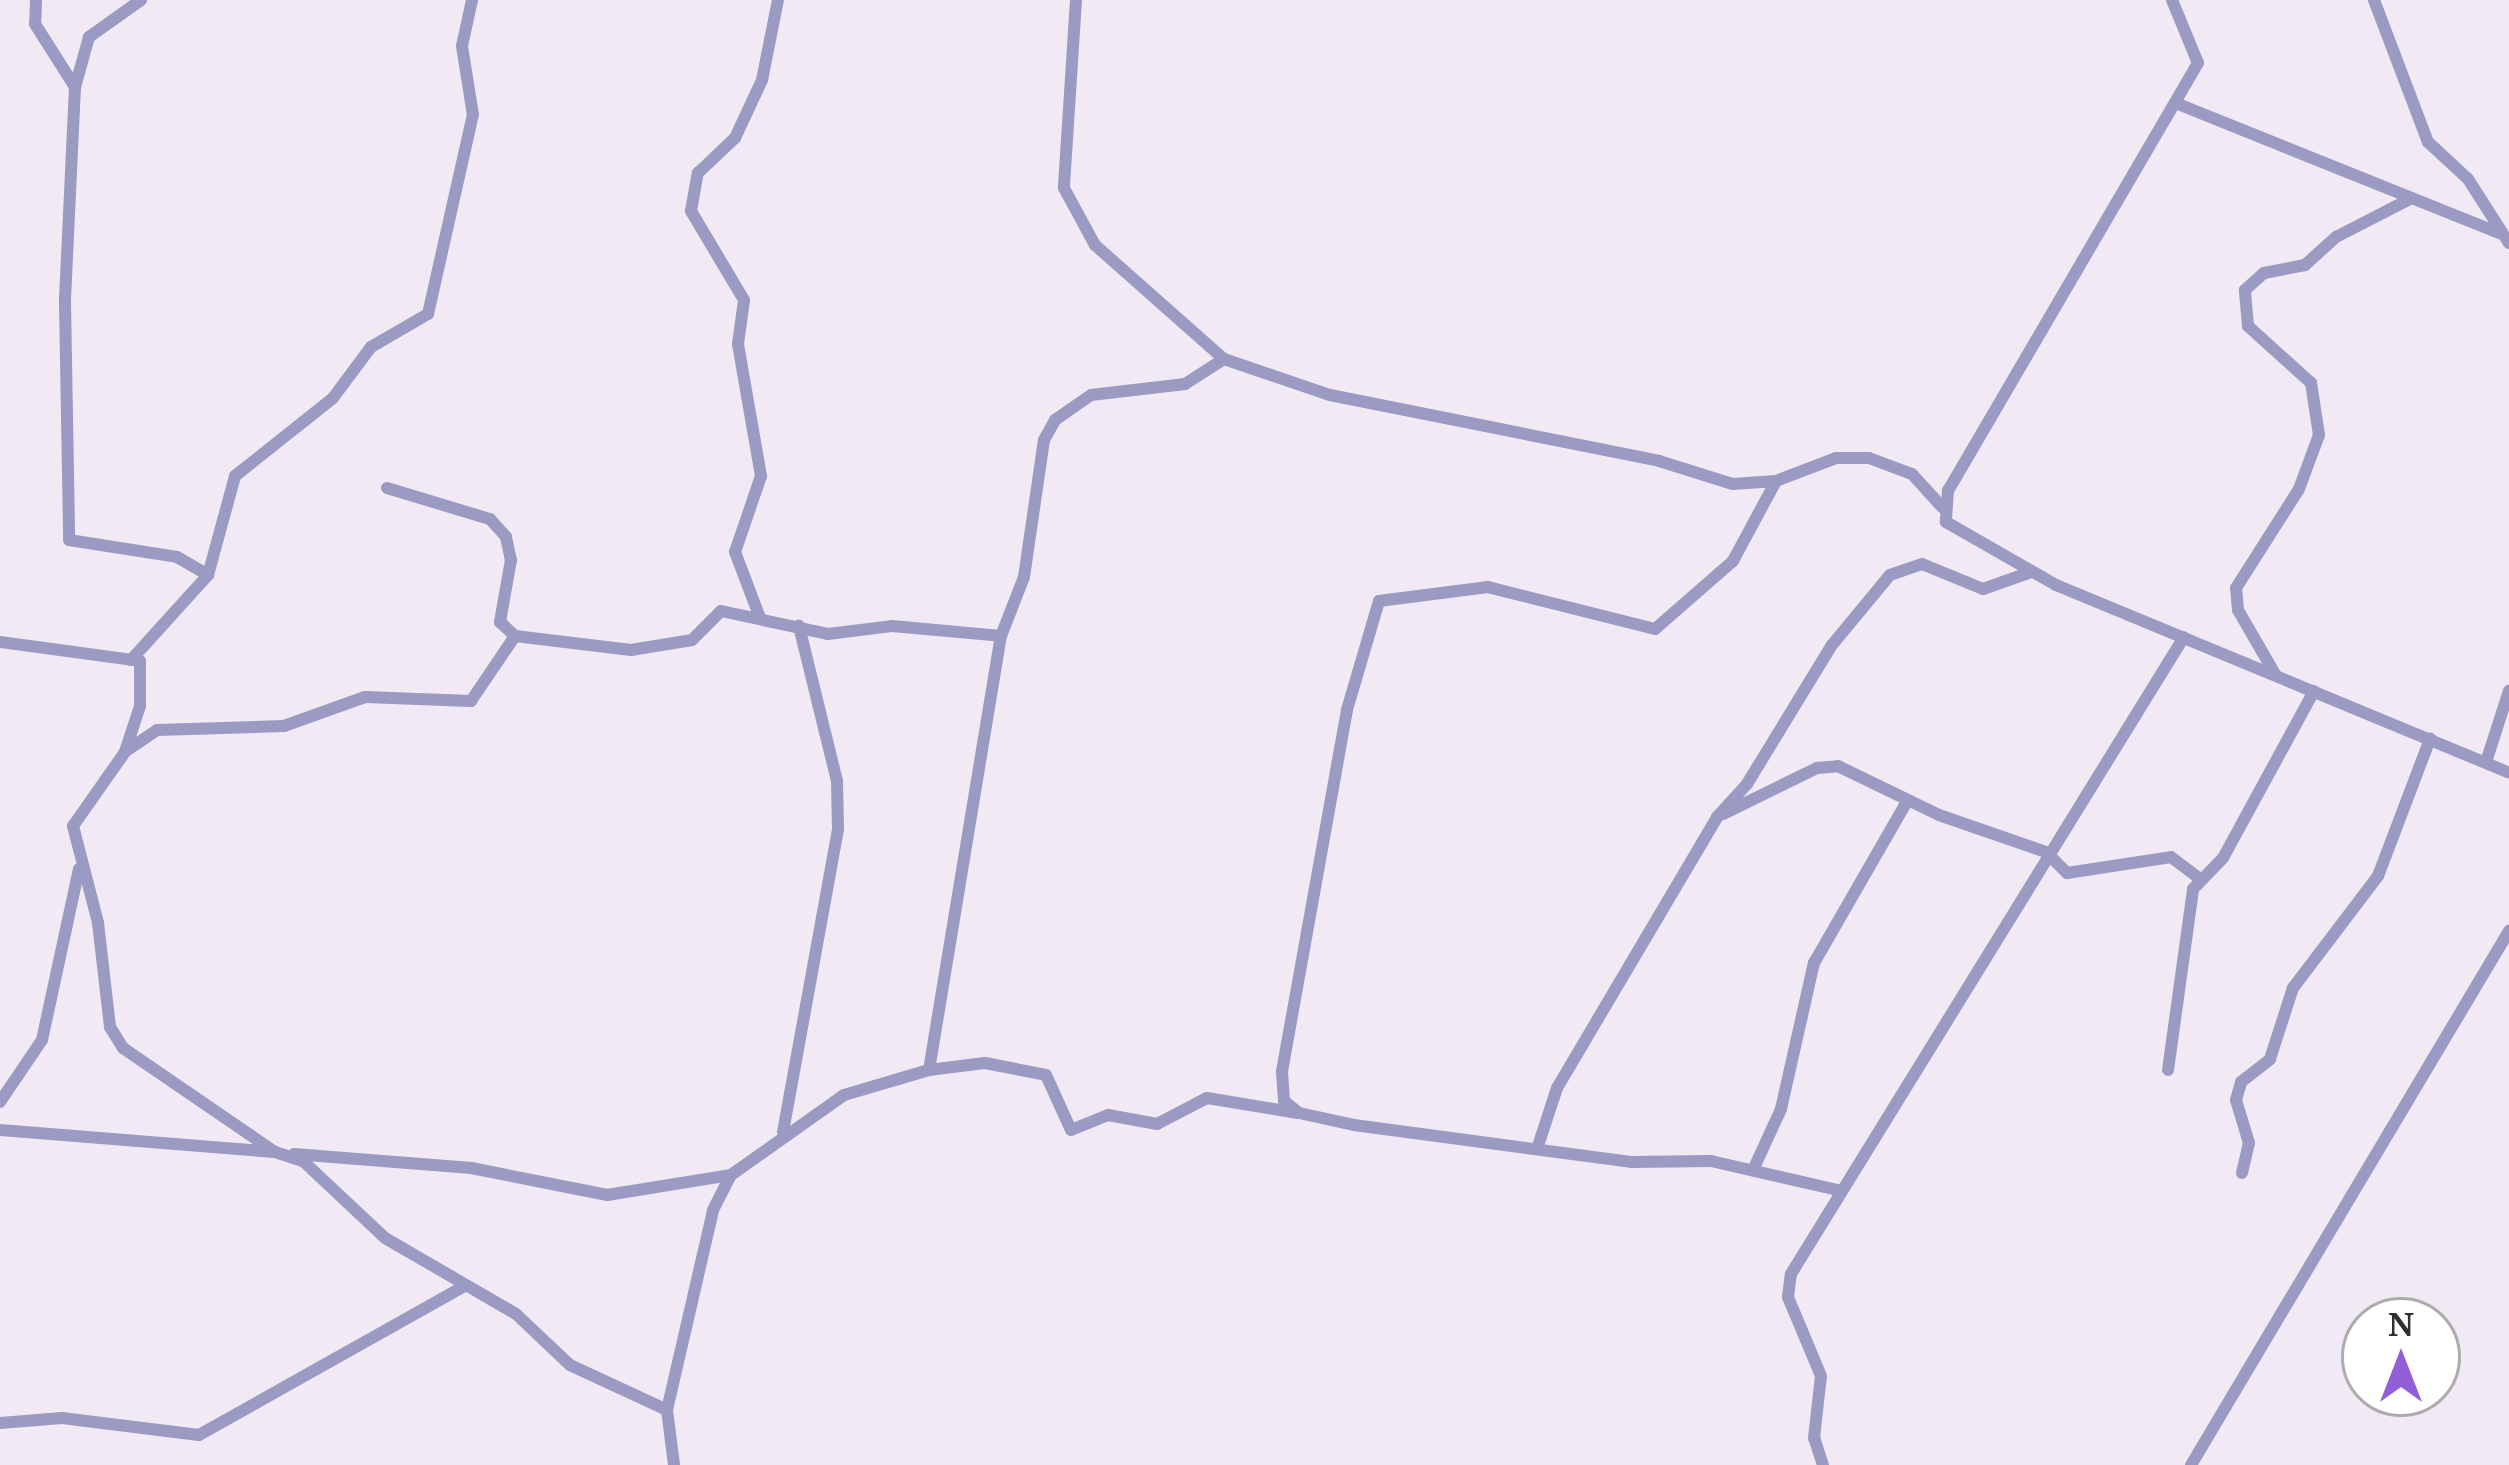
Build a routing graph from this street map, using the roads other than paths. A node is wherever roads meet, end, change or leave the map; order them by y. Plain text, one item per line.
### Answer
1 (36, 0) edge
2 (141, 0) edge
3 (472, 0) edge
4 (778, 0) edge
5 (1076, 0) edge
6 (2172, 0) edge
7 (2374, 0) edge
8 (75, 87) junction
9 (2178, 104) junction
10 (2412, 198) junction
11 (2504, 238) edge
12 (1224, 359) junction
13 (1776, 481) junction
14 (387, 488) dead end
15 (1942, 507) junction
16 (2031, 572) junction
17 (208, 575) junction
18 (760, 618) junction
19 (799, 626) junction
20 (515, 636) junction
21 (1001, 636) junction
22 (2184, 637) junction
23 (0, 642) edge
24 (130, 659) junction
25 (2275, 675) junction
26 (2509, 691) edge
27 (2314, 692) junction
28 (2430, 739) junction
29 (125, 752) junction
30 (2486, 762) junction
31 (2509, 772) edge
32 (1907, 801) junction
33 (1717, 817) junction
34 (2046, 852) junction
35 (80, 868) junction
36 (2198, 877) junction
37 (2509, 931) edge
38 (929, 1070) junction
39 (2168, 1070) dead end
40 (0, 1102) edge
41 (1299, 1113) junction
42 (0, 1130) edge
43 (783, 1133) junction
44 (1538, 1146) junction
45 (274, 1152) junction
46 (1754, 1168) junction
47 (2242, 1173) dead end
48 (731, 1175) junction
49 (1838, 1190) junction
50 (465, 1286) junction
51 (667, 1410) junction
52 (0, 1423) edge
53 (674, 1465) edge
54 (1822, 1465) edge
55 (2191, 1465) edge

1 - 8 street
2 - 8 street
3 - 17 street
4 - 18 street
5 - 12 street
6 - 9 street
7 - 11 street
8 - 17 street
9 - 10 street
9 - 15 street
10 - 11 street
10 - 25 street
12 - 13 street
12 - 21 street
13 - 15 street
13 - 41 street
14 - 20 street
15 - 16 street
16 - 22 street
16 - 33 street
17 - 24 street
18 - 19 street
18 - 20 street
19 - 21 street
19 - 43 street
20 - 29 street
21 - 38 street
22 - 25 street
22 - 34 street
23 - 24 street
24 - 29 street
25 - 27 street
26 - 30 street
27 - 28 street
27 - 36 street
28 - 30 street
28 - 47 street
29 - 35 street
30 - 31 street
32 - 33 street
32 - 34 street
32 - 46 street
33 - 44 street
34 - 36 street
34 - 49 street
35 - 40 street
35 - 45 street
36 - 39 street
37 - 55 street
38 - 41 street
38 - 43 street
41 - 44 street
42 - 45 street
43 - 48 street
44 - 46 street
45 - 48 street
45 - 50 street
46 - 49 street
48 - 51 street
49 - 54 street
50 - 51 street
50 - 52 street
51 - 53 street

